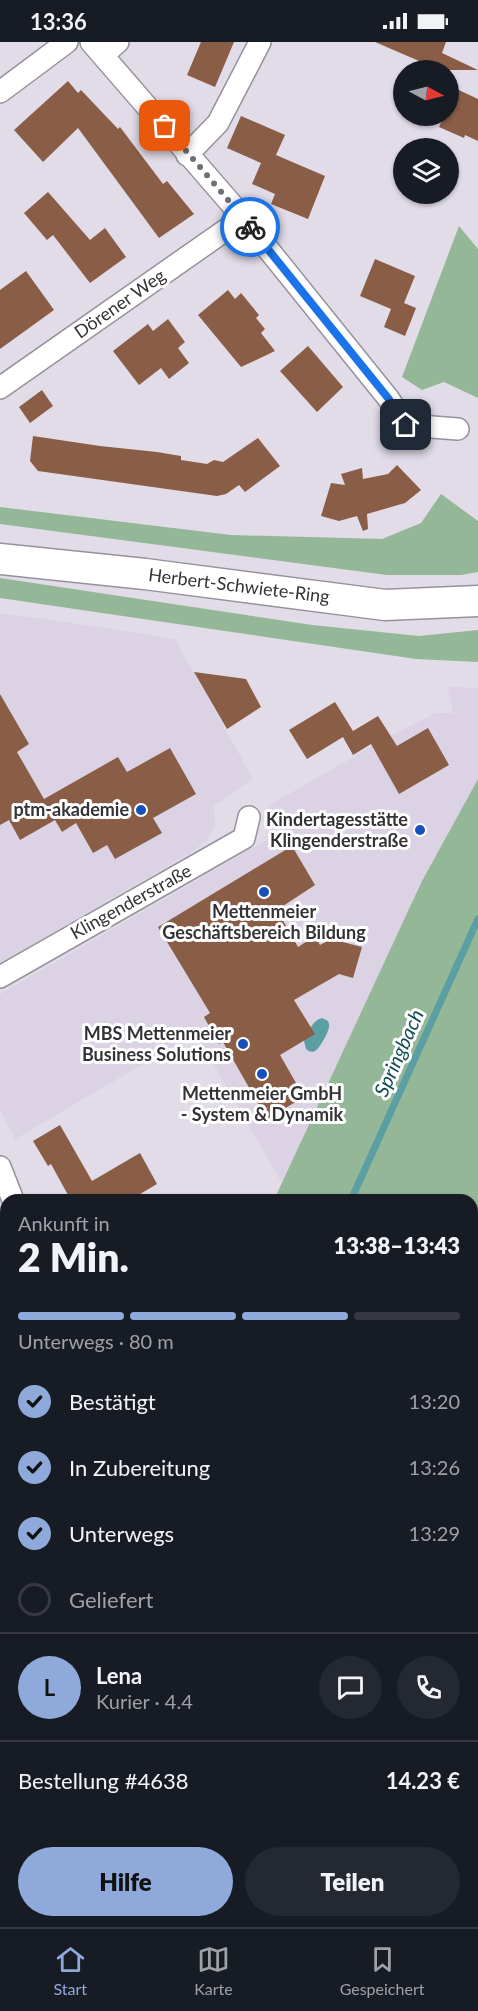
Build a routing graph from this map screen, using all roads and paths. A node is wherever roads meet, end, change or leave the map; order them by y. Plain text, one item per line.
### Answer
1 (67, 42) edge
2 (260, 42) edge
3 (104, 46) edge
4 (0, 92) edge
5 (188, 155) junction
6 (238, 218) junction
7 (0, 387) edge
8 (458, 429) dead end
9 (0, 559) edge
10 (478, 601) edge
11 (249, 817) dead end
12 (0, 977) edge
13 (0, 1167) edge
14 (11, 1194) edge

1 - 4 street
2 - 5 street
3 - 5 street
5 - 6 street
6 - 7 street, Dörener Weg
6 - 8 street
9 - 10 main road, Herbert-Schwiete-Ring
11 - 12 street, Klingenderstraße
13 - 14 street

